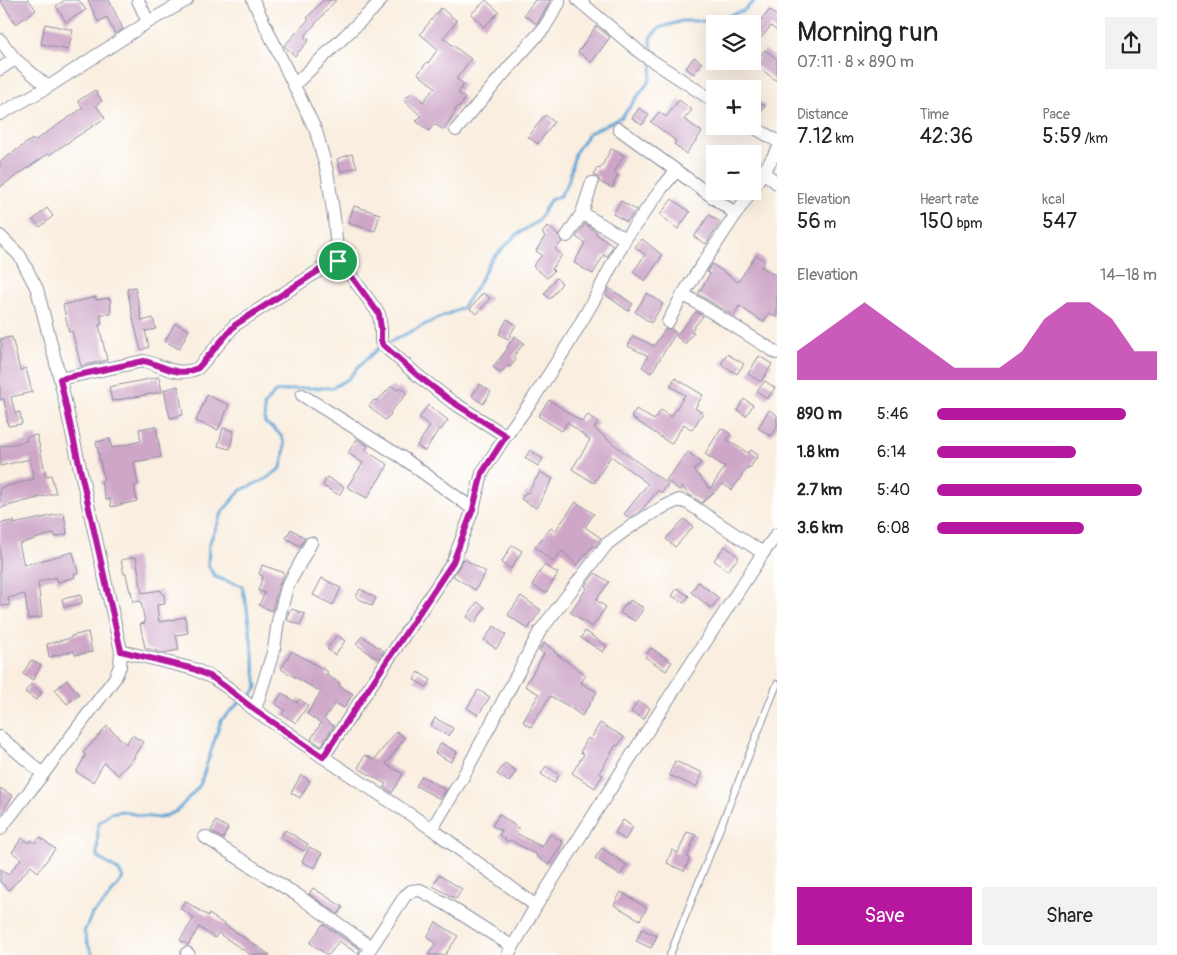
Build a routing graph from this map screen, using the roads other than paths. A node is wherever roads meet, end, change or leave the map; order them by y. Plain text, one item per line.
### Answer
1 (138, 0) edge
2 (187, 0) edge
3 (253, 0) edge
4 (381, 0) edge
5 (559, 0) edge
6 (578, 0) edge
7 (148, 22) junction
8 (0, 40) edge
9 (15, 60) junction
10 (0, 69) edge
11 (295, 84) junction
12 (48, 87) junction
13 (706, 96) edge
14 (0, 114) edge
15 (619, 129) dead end
16 (456, 130) dead end
17 (761, 131) edge
18 (777, 141) edge
19 (777, 151) edge
20 (676, 170) junction
21 (764, 172) junction
22 (761, 176) edge
23 (592, 182) dead end
24 (777, 183) edge
25 (745, 200) edge
26 (582, 213) junction
27 (736, 214) junction
28 (0, 236) edge
29 (568, 236) dead end
30 (625, 239) junction
31 (338, 261) junction
32 (682, 294) junction
33 (668, 322) dead end
34 (777, 353) edge
35 (60, 379) junction
36 (302, 394) dead end
37 (506, 436) junction
38 (473, 509) junction
39 (777, 534) edge
40 (311, 543) dead end
41 (763, 553) junction
42 (121, 651) junction
43 (777, 684) edge
44 (252, 707) junction
45 (0, 737) edge
46 (323, 757) junction
47 (43, 774) junction
48 (0, 829) edge
49 (432, 829) junction
50 (205, 837) dead end
51 (536, 906) junction
52 (369, 951) edge
53 (510, 951) edge
54 (670, 955) edge

1 - 7 street
2 - 7 street
3 - 11 street
4 - 11 street
5 - 16 street
6 - 13 street
7 - 12 street
8 - 9 street
9 - 10 street
9 - 12 street
11 - 31 street
12 - 14 street
15 - 20 street
17 - 18 street
19 - 21 street
20 - 27 street
20 - 30 street
21 - 22 street
21 - 24 street
23 - 26 street
25 - 27 street
26 - 29 street
26 - 30 street
27 - 32 street
28 - 35 street
30 - 37 street
31 - 35 street
31 - 37 street
32 - 33 street
32 - 34 street
35 - 42 street
36 - 38 street
37 - 38 street
38 - 46 street
39 - 41 street
40 - 44 street
41 - 49 street
41 - 51 street
42 - 44 street
42 - 47 street
43 - 54 lane
44 - 46 street
45 - 47 street
46 - 49 street
47 - 48 street
49 - 51 street
50 - 52 street
51 - 53 street
52 - 53 street

